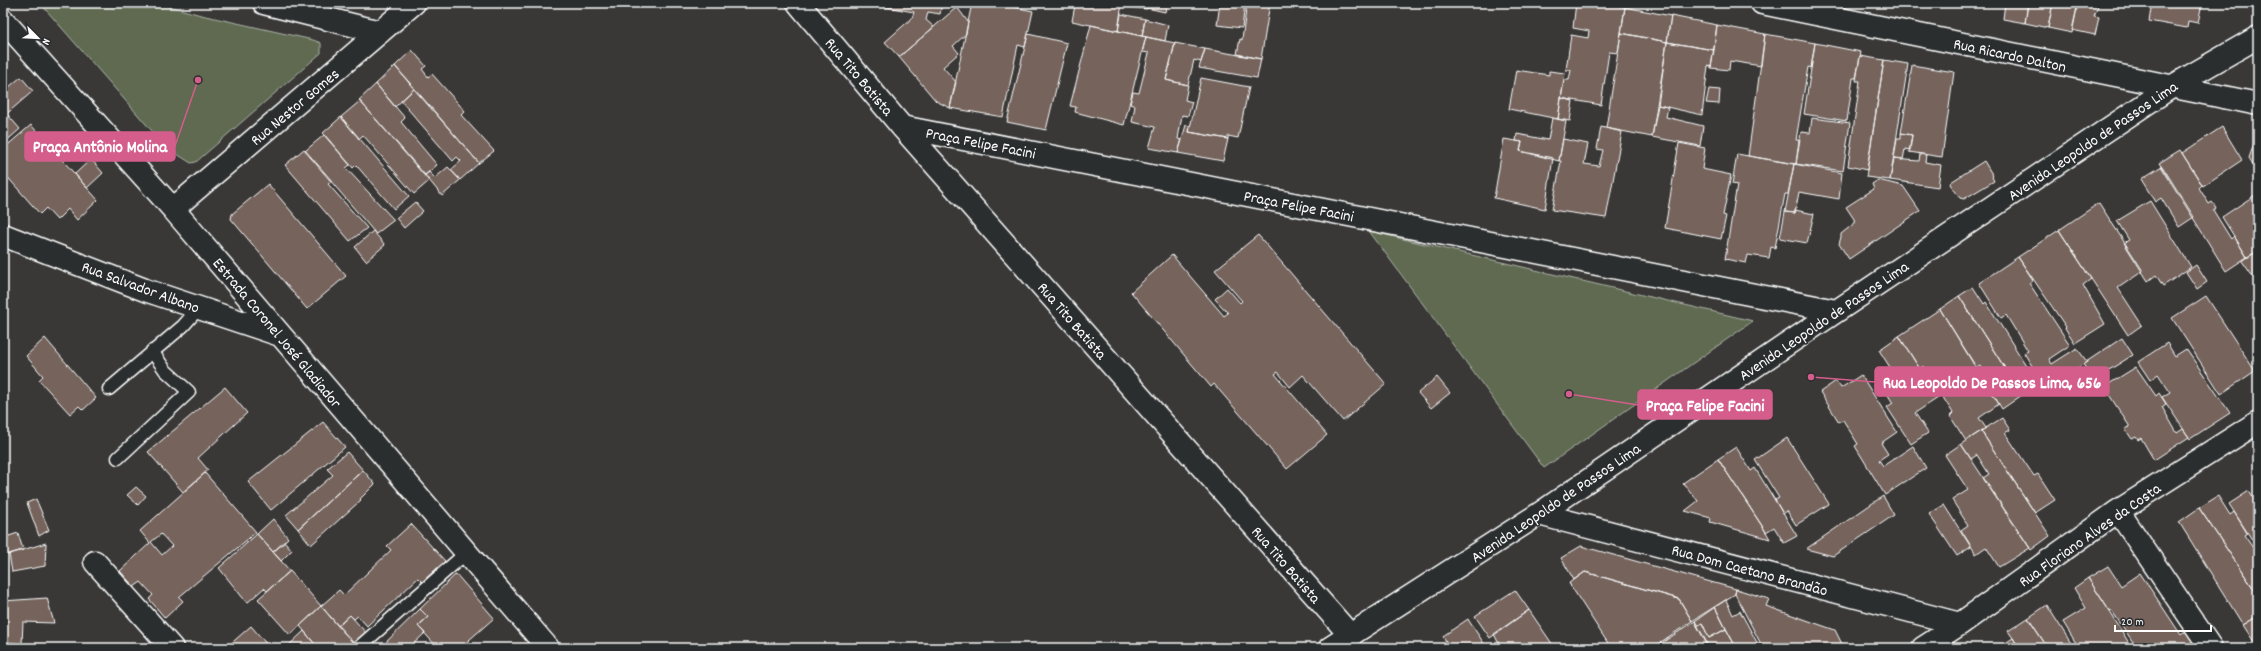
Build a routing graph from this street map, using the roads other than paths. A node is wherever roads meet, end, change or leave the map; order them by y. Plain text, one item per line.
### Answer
1 (264, 3) edge
2 (414, 3) edge
3 (798, 3) edge
4 (1762, 3) edge
5 (3, 20) edge
6 (380, 32) junction
7 (2258, 37) edge
8 (2171, 87) junction
9 (2258, 104) edge
10 (902, 126) junction
11 (173, 209) junction
12 (3, 235) edge
13 (199, 308) junction
14 (1836, 311) junction
15 (280, 335) junction
16 (152, 351) junction
17 (109, 389) dead end
18 (2258, 422) edge
19 (118, 458) dead end
20 (2118, 511) junction
21 (1539, 514) junction
22 (466, 553) junction
23 (94, 562) dead end
24 (1960, 624) junction
25 (1350, 636) junction
26 (172, 648) edge
27 (358, 648) edge
28 (548, 648) edge
29 (1330, 648) edge
30 (1923, 648) edge
31 (2211, 648) edge

1 - 6 street
2 - 6 street, Rua Nestor Gomes
3 - 10 street, Rua Tito Batista
4 - 8 street, Rua Ricardo Dalton
5 - 11 street, Estrada Coronel José Gladiador
6 - 11 street, Rua Nestor Gomes
7 - 8 street, Avenida Leopoldo de Passos Lima
8 - 9 street, Rua Ricardo Dalton
8 - 14 street, Avenida Leopoldo de Passos Lima
10 - 14 street, Praça Felipe Facini
10 - 25 street, Rua Tito Batista
11 - 15 street, Estrada Coronel José Gladiador
12 - 13 street, Rua Salvador Albano
13 - 15 street, Rua Salvador Albano
13 - 16 lane
14 - 21 street, Avenida Leopoldo de Passos Lima
15 - 22 street, Estrada Coronel José Gladiador
16 - 17 lane
16 - 19 lane
18 - 20 street, Rua Floriano Alves da Costa
20 - 24 street, Rua Floriano Alves da Costa
20 - 31 street
21 - 24 street, Rua Dom Caetano Brandão
21 - 25 street, Avenida Leopoldo de Passos Lima
22 - 27 lane
22 - 28 street, Estrada Coronel José Gladiador
23 - 26 street
24 - 30 street, Rua Floriano Alves da Costa
25 - 29 street, Avenida Leopoldo de Passos Lima

